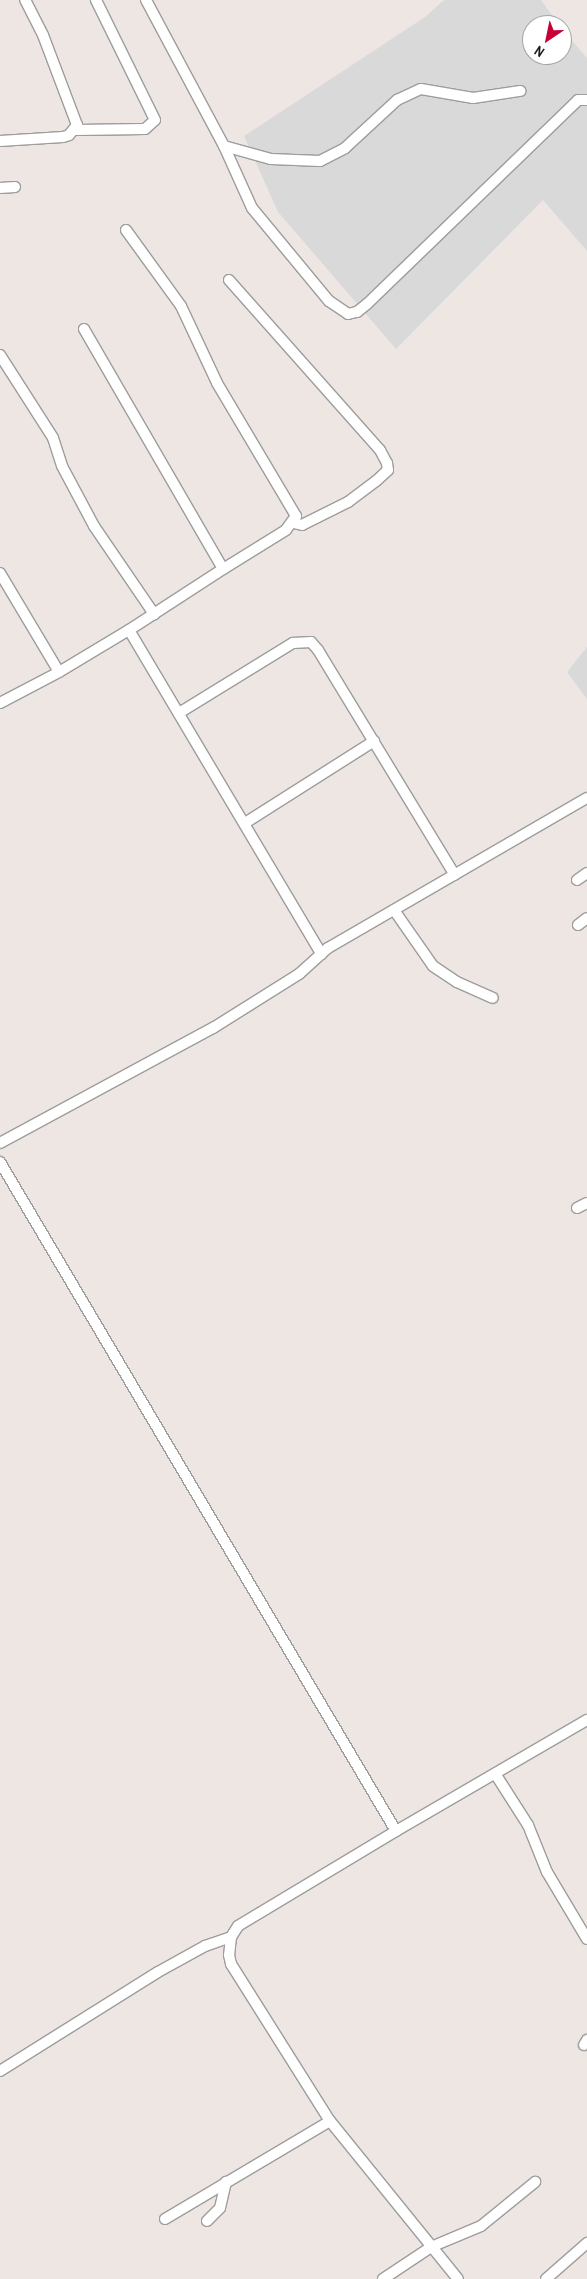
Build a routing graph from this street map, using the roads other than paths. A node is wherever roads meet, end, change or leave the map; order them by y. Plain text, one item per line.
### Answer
1 (25, 0) edge
2 (96, 0) edge
3 (146, 0) edge
4 (520, 91) dead end
5 (587, 100) edge
6 (75, 130) junction
7 (0, 141) edge
8 (224, 146) junction
9 (15, 187) dead end
10 (0, 188) edge
11 (126, 230) dead end
12 (229, 280) dead end
13 (84, 329) dead end
14 (0, 355) edge
15 (292, 523) junction
16 (223, 569) junction
17 (0, 574) edge
18 (154, 614) junction
19 (128, 630) junction
20 (59, 672) junction
21 (0, 703) edge
22 (179, 713) junction
23 (374, 741) junction
24 (587, 798) edge
25 (245, 823) junction
26 (587, 873) edge
27 (455, 875) junction
28 (577, 880) dead end
29 (394, 910) junction
30 (587, 918) edge
31 (578, 925) dead end
32 (321, 954) junction
33 (493, 998) dead end
34 (0, 1143) edge
35 (0, 1162) edge
36 (587, 1203) edge
37 (577, 1208) dead end
38 (587, 1720) edge
39 (496, 1775) junction
40 (396, 1831) junction
41 (231, 1937) junction
42 (587, 1939) edge
43 (0, 2071) edge
44 (330, 2121) junction
45 (226, 2182) junction
46 (535, 2182) dead end
47 (165, 2219) dead end
48 (207, 2221) dead end
49 (587, 2243) edge
50 (431, 2247) junction
51 (383, 2279) edge
52 (458, 2279) edge
53 (546, 2279) edge

1 - 6 street
2 - 6 street
3 - 8 street
4 - 8 street
5 - 8 street
6 - 7 street
9 - 10 street
11 - 15 street
12 - 15 street
13 - 16 street
14 - 18 street
15 - 16 street
16 - 18 street
17 - 20 street
18 - 19 street
19 - 20 street
19 - 22 street
20 - 21 street
22 - 23 street
22 - 25 street
23 - 25 street
23 - 27 street
24 - 27 street
25 - 32 street
26 - 28 street
27 - 29 street
29 - 32 street
29 - 33 street
30 - 31 street
32 - 34 street
35 - 40 street
36 - 37 street
38 - 39 street
39 - 40 street
39 - 42 street
40 - 41 street
41 - 43 street
41 - 44 street
44 - 45 street
44 - 50 street
45 - 47 street
45 - 48 street
46 - 50 street
49 - 53 street
50 - 51 street
50 - 52 street

